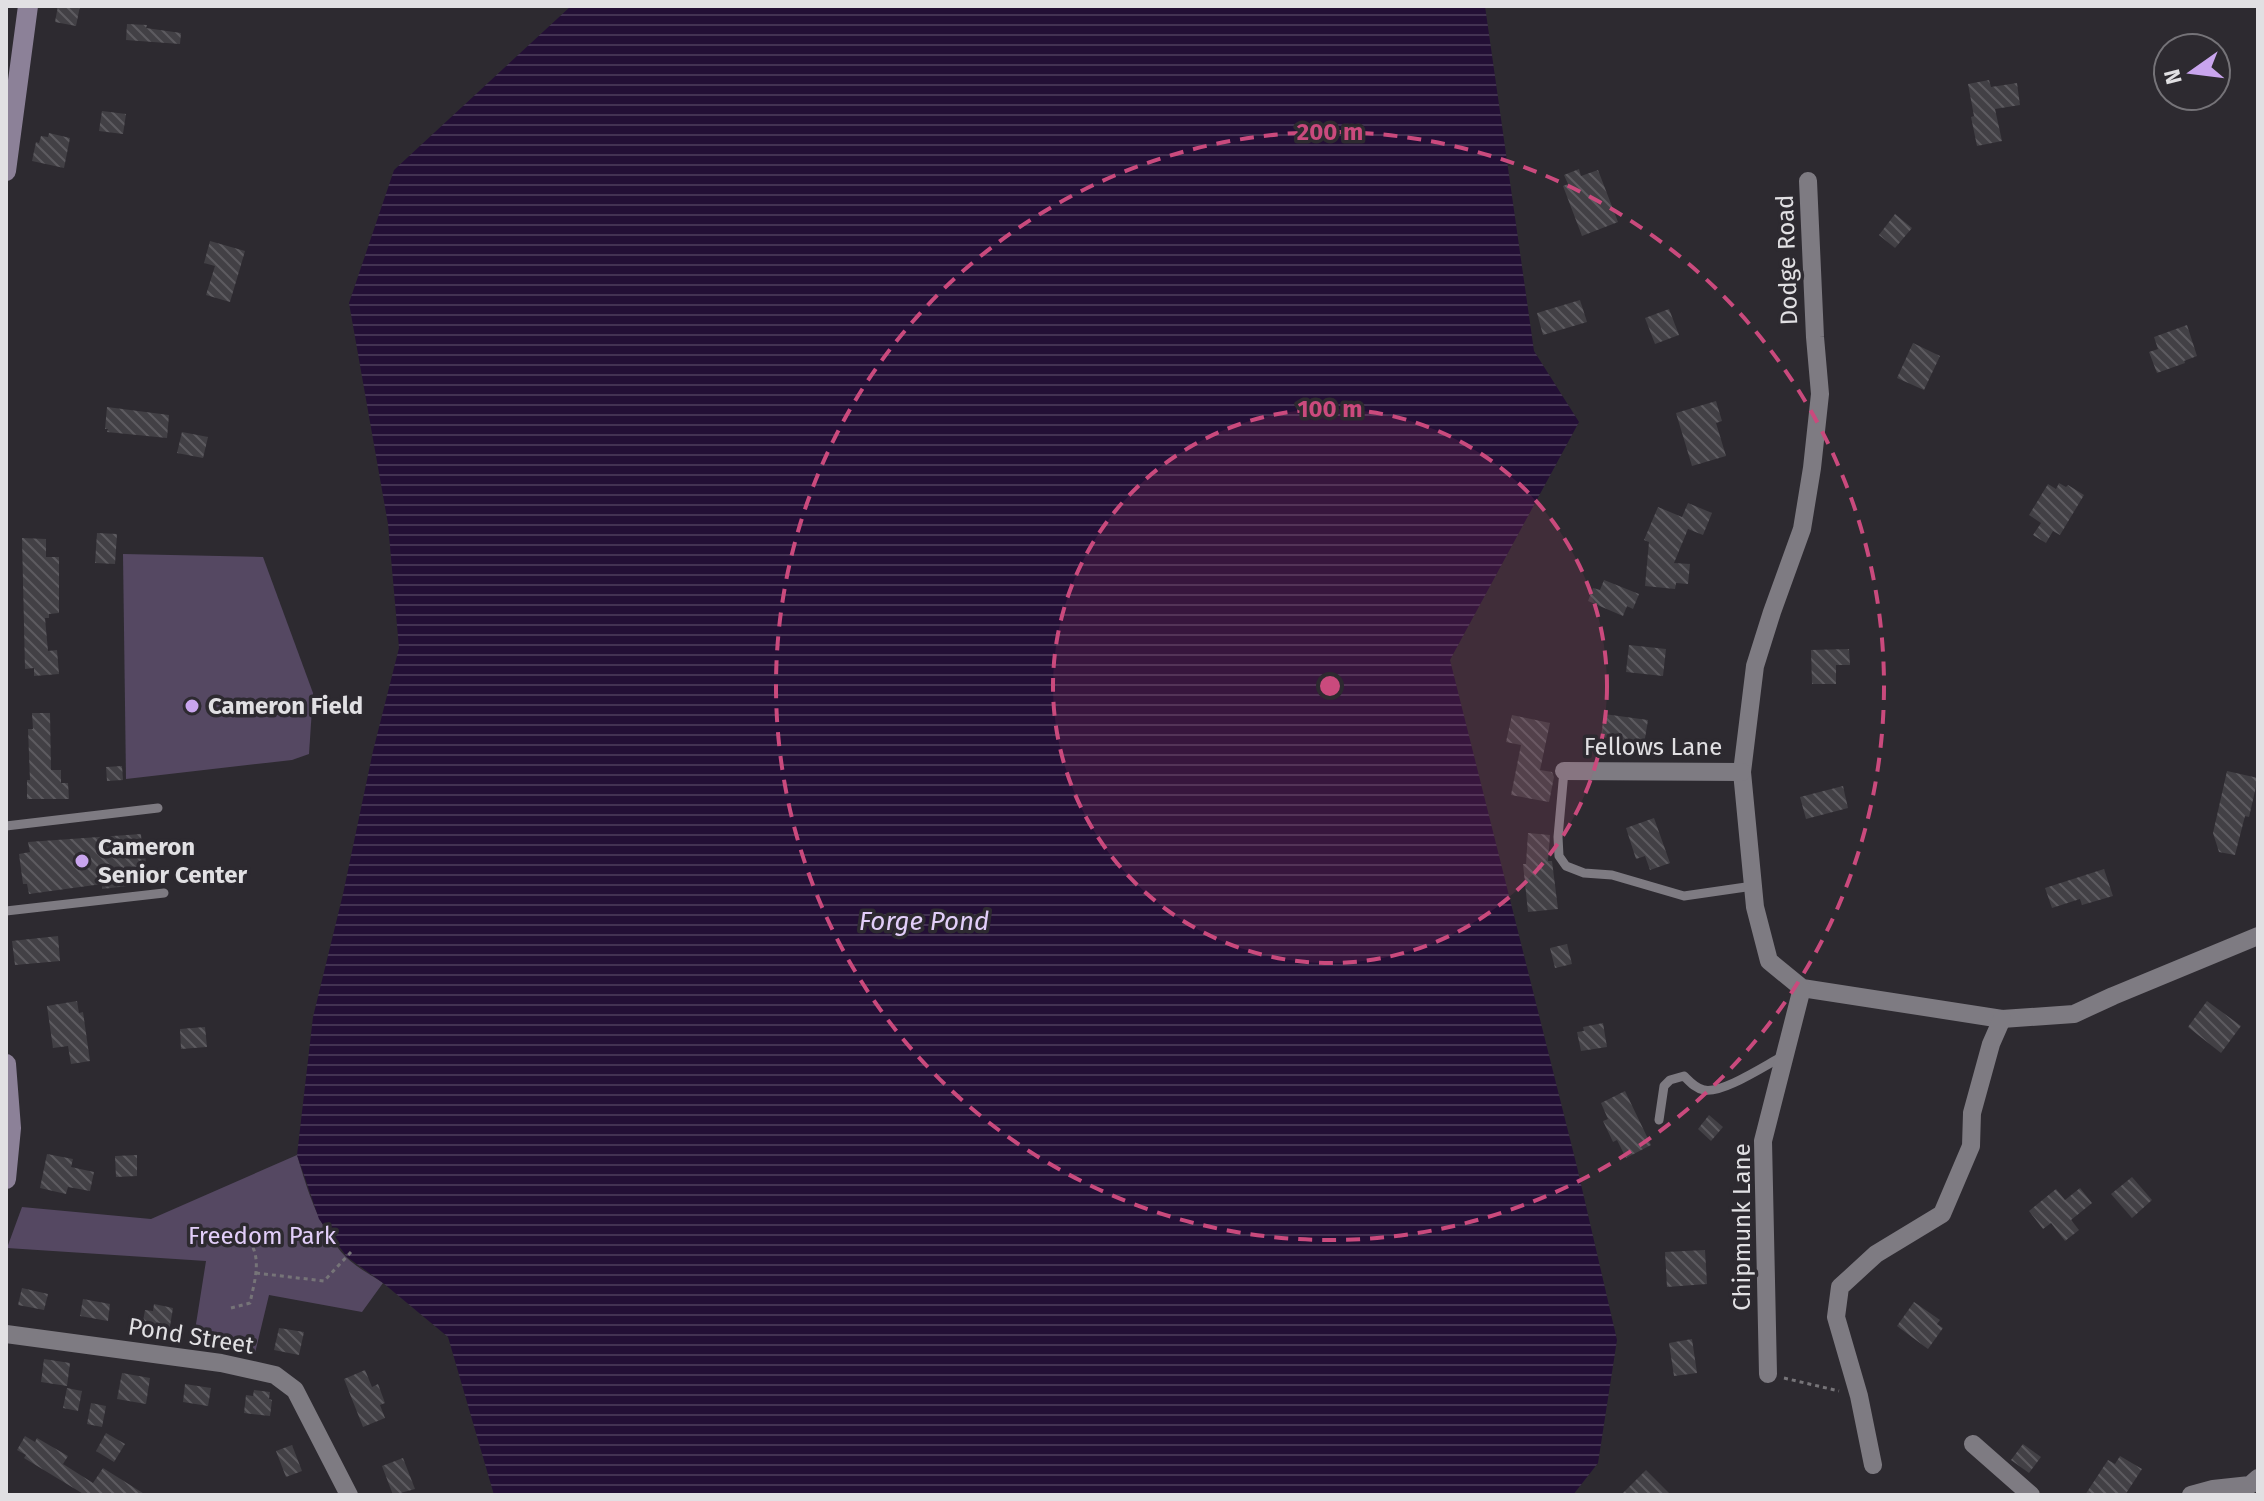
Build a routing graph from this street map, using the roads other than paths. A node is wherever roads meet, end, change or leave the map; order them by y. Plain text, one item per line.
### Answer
1 (28, 6) edge
2 (6, 171) edge
3 (1808, 181) dead end
4 (1564, 771) joint
5 (1742, 772) junction
6 (158, 808) dead end
7 (6, 826) edge
8 (1753, 886) junction
9 (164, 893) dead end
10 (6, 911) edge
11 (2258, 936) edge
12 (1802, 988) junction
13 (2002, 1019) junction
14 (1785, 1055) junction
15 (6, 1064) edge
16 (1659, 1120) dead end
17 (6, 1179) edge
18 (7, 1338) edge
19 (1768, 1374) road end
20 (1973, 1444) dead end
21 (1873, 1465) dead end
22 (2251, 1486) edge
23 (349, 1495) edge
24 (2031, 1495) edge
25 (2191, 1495) edge

1 - 2 main road
3 - 5 street, Dodge Road
4 - 5 street, Fellows Lane
4 - 8 lane
5 - 8 street, Dodge Road
6 - 7 lane
8 - 12 street, Dodge Road
9 - 10 lane
11 - 13 street
12 - 13 street
12 - 14 street, Chipmunk Lane
13 - 21 street
14 - 16 lane
14 - 19 street, Chipmunk Lane
15 - 17 main road
18 - 23 street, Pond Street
20 - 24 street
22 - 25 street

